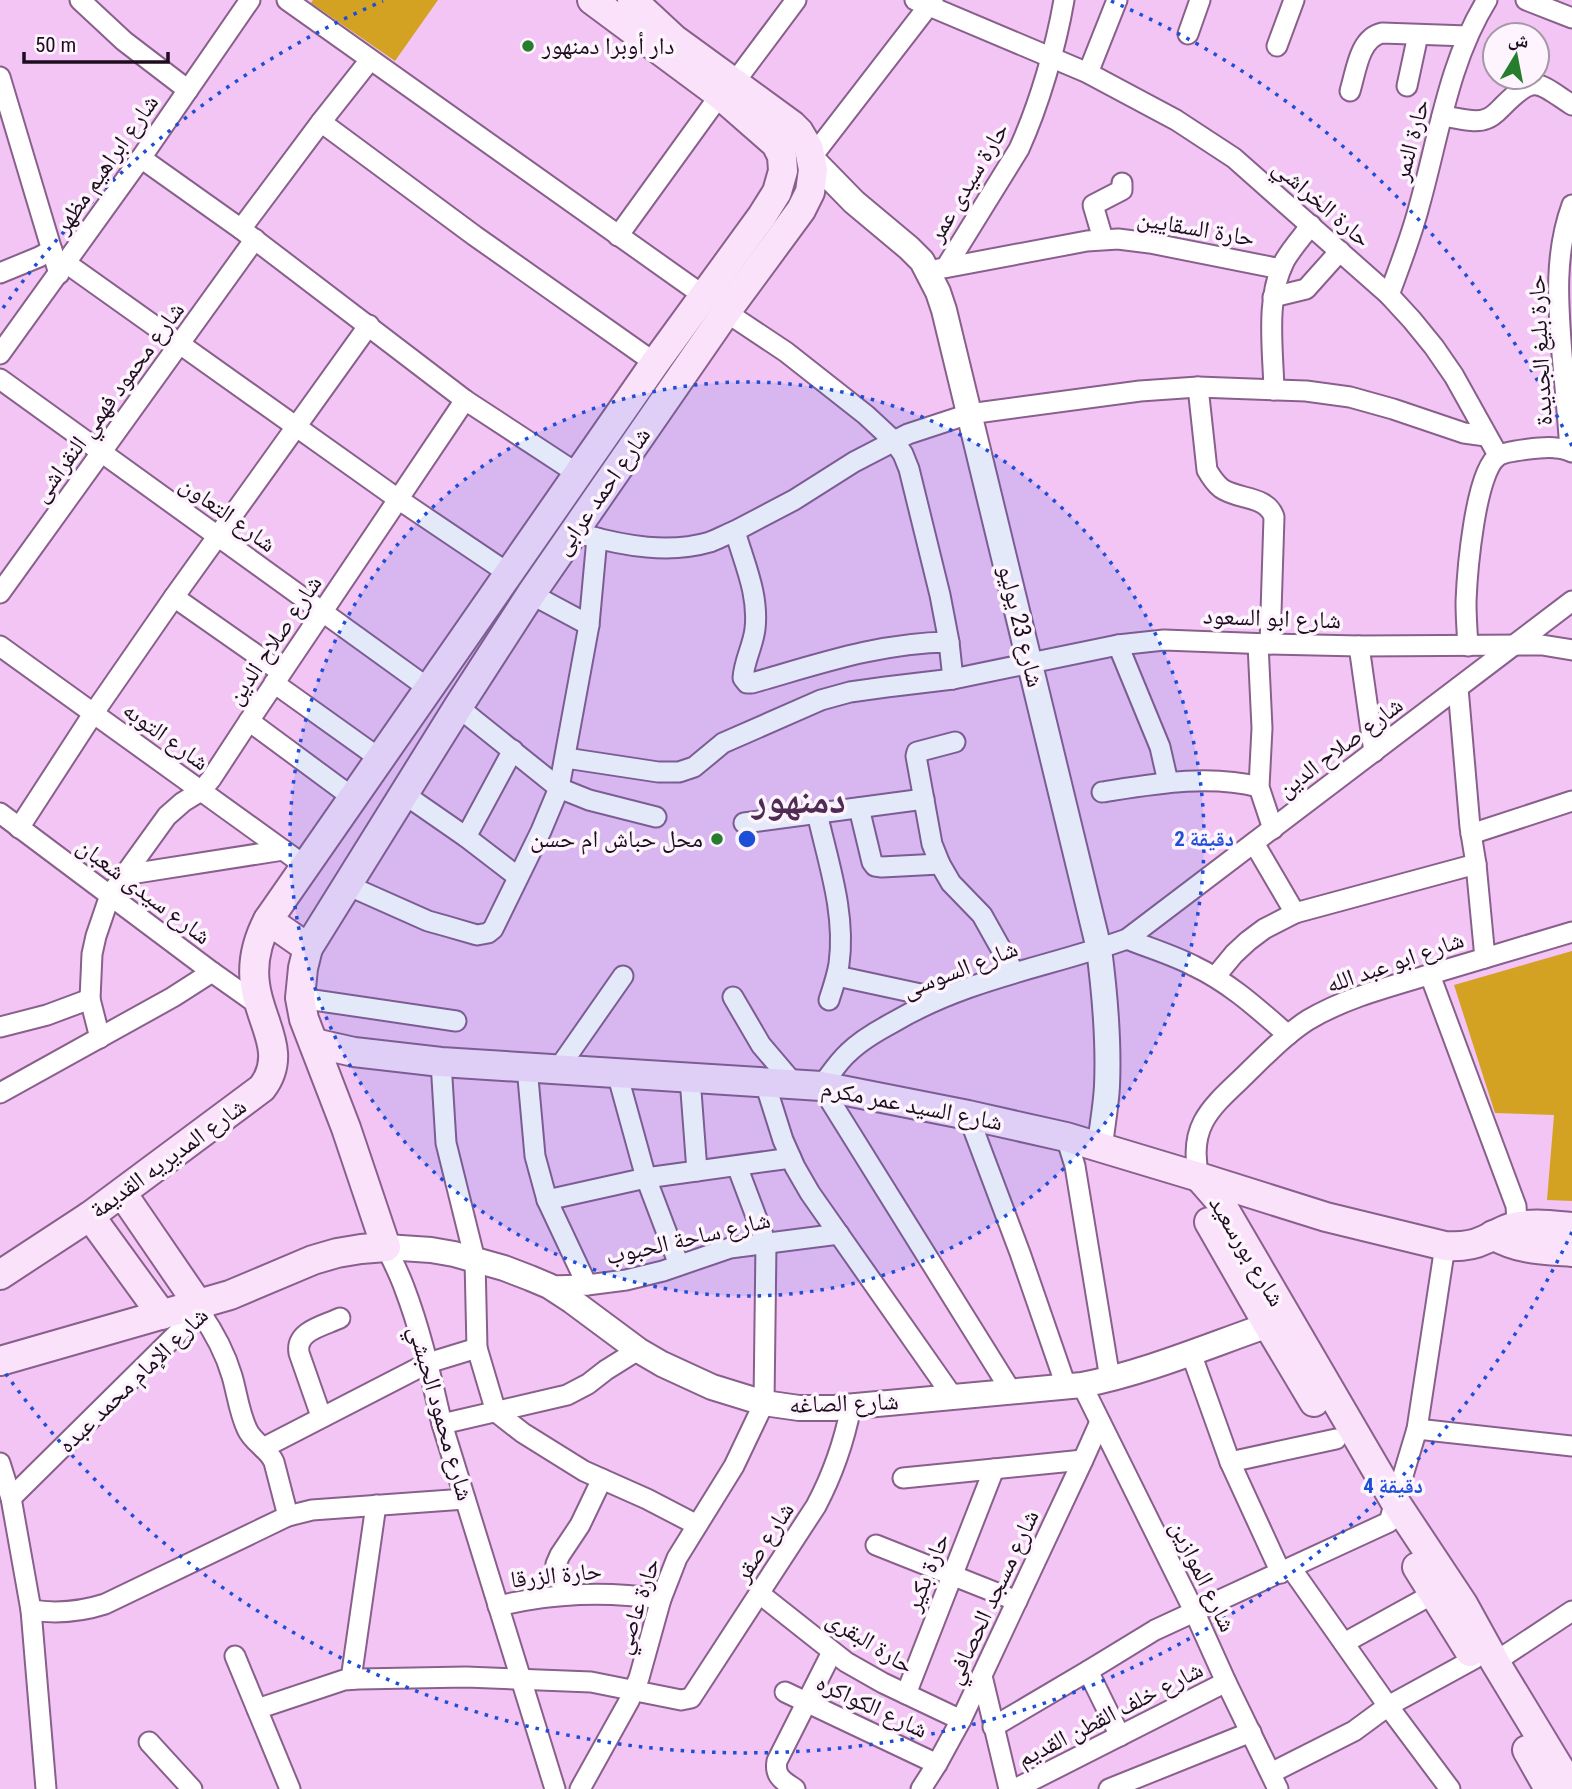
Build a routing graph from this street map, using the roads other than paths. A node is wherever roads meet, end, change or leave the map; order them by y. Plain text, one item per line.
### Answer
1 (80, 0) edge
2 (250, 0) edge
3 (287, 0) edge
4 (592, 0) edge
5 (632, 0) edge
6 (796, 0) edge
7 (1064, 0) edge
8 (1117, 0) edge
9 (1294, 0) edge
10 (1487, 0) edge
11 (1526, 0) edge
12 (926, 2) edge
13 (1194, 2) edge
14 (1572, 18) edge
15 (1188, 34) dead end
16 (1418, 35) junction
17 (1468, 36) junction
18 (1277, 46) dead end
19 (1051, 58) junction
20 (370, 60) junction
21 (1088, 74) junction
22 (0, 77) edge
23 (1407, 86) dead end
24 (727, 89) junction
25 (188, 90) junction
26 (1350, 91) dead end
27 (1572, 105) edge
28 (1442, 116) junction
29 (321, 121) junction
30 (141, 158) junction
31 (811, 158) junction
32 (1122, 183) dead end
33 (1572, 205) edge
34 (1311, 225) junction
35 (248, 234) junction
36 (618, 236) junction
37 (1102, 239) junction
38 (1340, 251) junction
39 (59, 262) junction
40 (937, 269) junction
41 (1281, 269) junction
42 (0, 273) edge
43 (1389, 295) junction
44 (1273, 297) junction
45 (715, 304) junction
46 (369, 325) junction
47 (179, 344) junction
48 (0, 354) edge
49 (655, 363) junction
50 (0, 379) edge
51 (1198, 387) junction
52 (1274, 390) junction
53 (465, 400) junction
54 (969, 414) junction
55 (296, 426) junction
56 (1486, 436) junction
57 (894, 441) junction
58 (101, 452) junction
59 (1571, 452) edge
60 (1498, 456) junction
61 (578, 474) junction
62 (398, 499) junction
63 (735, 531) junction
64 (585, 535) junction
65 (218, 536) junction
66 (508, 573) junction
67 (0, 593) edge
68 (531, 594) junction
69 (174, 597) junction
70 (1572, 601) edge
71 (322, 612) junction
72 (589, 625) junction
73 (949, 642) junction
74 (1264, 644) junction
75 (1118, 645) junction
76 (1514, 645) junction
77 (0, 646) edge
78 (1359, 646) junction
79 (1468, 646) junction
80 (1572, 650) edge
81 (1030, 663) junction
82 (278, 677) junction
83 (953, 679) junction
84 (428, 688) junction
85 (1458, 688) junction
86 (458, 707) junction
87 (93, 714) junction
88 (249, 720) junction
89 (955, 742) dead end
90 (513, 750) junction
91 (1374, 752) junction
92 (379, 758) junction
93 (566, 758) junction
94 (1168, 782) junction
95 (1259, 787) junction
96 (559, 788) junction
97 (201, 791) junction
98 (1102, 792) dead end
99 (404, 794) junction
100 (352, 797) junction
101 (924, 799) junction
102 (1572, 800) edge
103 (859, 808) junction
104 (0, 813) edge
105 (817, 813) junction
106 (656, 817) dead end
107 (744, 823) dead end
108 (19, 828) junction
109 (1273, 829) junction
110 (1471, 834) junction
111 (466, 837) junction
112 (1254, 844) junction
113 (294, 858) junction
114 (940, 864) junction
115 (1476, 864) junction
116 (124, 875) junction
117 (518, 877) junction
118 (347, 885) junction
119 (110, 895) junction
120 (1295, 913) junction
121 (268, 920) junction
122 (1572, 932) edge
123 (1127, 939) junction
124 (308, 947) junction
125 (1099, 949) junction
126 (1485, 958) junction
127 (212, 972) junction
128 (1014, 972) junction
129 (1430, 975) junction
130 (623, 976) dead end
131 (837, 976) junction
132 (1215, 977) junction
133 (733, 997) dead end
134 (300, 998) junction
135 (90, 999) junction
136 (939, 999) junction
137 (829, 1000) dead end
138 (260, 1006) junction
139 (456, 1021) dead end
140 (0, 1027) edge
141 (1288, 1035) junction
142 (100, 1038) junction
143 (314, 1043) junction
144 (441, 1062) junction
145 (527, 1067) junction
146 (558, 1069) junction
147 (617, 1073) junction
148 (690, 1078) junction
149 (765, 1083) junction
150 (808, 1086) junction
151 (0, 1093) edge
152 (968, 1115) junction
153 (1066, 1137) junction
154 (1100, 1146) junction
155 (791, 1158) junction
156 (737, 1166) junction
157 (697, 1171) junction
158 (1199, 1177) junction
159 (646, 1178) junction
160 (122, 1193) junction
161 (547, 1200) junction
162 (90, 1216) junction
163 (1572, 1227) edge
164 (839, 1234) junction
165 (1510, 1236) junction
166 (766, 1243) junction
167 (1445, 1246) junction
168 (386, 1247) junction
169 (1572, 1252) edge
170 (475, 1260) junction
171 (679, 1265) junction
172 (0, 1275) edge
173 (587, 1285) junction
174 (549, 1286) junction
175 (199, 1308) junction
176 (162, 1315) junction
177 (340, 1318) dead end
178 (1277, 1322) junction
179 (477, 1348) junction
180 (638, 1350) junction
181 (1191, 1353) junction
182 (0, 1361) edge
183 (428, 1363) junction
184 (1110, 1379) junction
185 (1074, 1386) junction
186 (1011, 1391) junction
187 (953, 1397) junction
188 (764, 1403) junction
189 (851, 1407) junction
190 (496, 1412) junction
191 (321, 1416) junction
192 (1100, 1422) junction
193 (442, 1423) junction
194 (1417, 1429) junction
195 (1336, 1439) junction
196 (1572, 1446) edge
197 (263, 1448) junction
198 (1083, 1460) junction
199 (1230, 1462) junction
200 (0, 1463) edge
201 (994, 1469) junction
202 (902, 1478) dead end
203 (602, 1479) junction
204 (11, 1498) junction
205 (465, 1499) junction
206 (376, 1505) junction
207 (1392, 1511) junction
208 (288, 1516) junction
209 (697, 1525) junction
210 (877, 1545) dead end
211 (1286, 1570) junction
212 (952, 1575) junction
213 (567, 1594) junction
214 (760, 1594) junction
215 (1433, 1594) junction
216 (661, 1599) junction
217 (1017, 1601) junction
218 (498, 1606) junction
219 (31, 1610) junction
220 (1194, 1611) junction
221 (1572, 1611) edge
222 (1344, 1643) junction
223 (832, 1652) junction
224 (235, 1656) dead end
225 (1484, 1660) junction
226 (1088, 1671) junction
227 (982, 1676) junction
228 (351, 1679) junction
229 (520, 1679) junction
230 (1226, 1682) junction
231 (634, 1690) junction
232 (785, 1692) dead end
233 (906, 1694) junction
234 (807, 1702) junction
235 (1388, 1706) junction
236 (257, 1709) junction
237 (961, 1720) junction
238 (993, 1727) junction
239 (1251, 1732) junction
240 (1120, 1736) junction
241 (149, 1742) dead end
242 (937, 1764) junction
243 (1274, 1784) edge
244 (925, 1787) edge
245 (1552, 1788) edge
246 (46, 1789) edge
247 (192, 1789) edge
248 (290, 1789) edge
249 (555, 1789) edge
250 (580, 1789) edge
251 (795, 1789) edge
252 (1009, 1789) edge
253 (1016, 1789) edge
254 (1110, 1789) edge
255 (1450, 1789) edge

1 - 25 street
2 - 25 street, شارع ابراهيم مظهر
3 - 20 street
4 - 24 main road, شارع احمد عرابى
5 - 24 main road, شارع احمد عرابى
6 - 24 street
7 - 19 street, حارة سيدى عمر
8 - 21 street
9 - 18 street
10 - 17 street, حارة النمر
11 - 14 street
12 - 19 street, حارة الخراشي
12 - 31 street
13 - 15 street
16 - 17 street
16 - 23 street
16 - 26 street
17 - 28 street, حارة النمر
19 - 21 street, حارة الخراشي
19 - 40 street, حارة سيدى عمر
20 - 29 street, شارع محمود فهمي النقراشى
20 - 36 street
21 - 34 street, حارة الخراشي
22 - 39 street
24 - 31 main road, شارع احمد عرابى
24 - 36 street
24 - 45 main road, شارع احمد عرابى
25 - 30 street, شارع ابراهيم مظهر
27 - 28 street
28 - 43 street, حارة النمر
29 - 35 street, شارع محمود فهمي النقراشى
29 - 49 street
30 - 35 street
30 - 39 street, شارع ابراهيم مظهر
31 - 40 street, شارع 23 يوليو
31 - 45 main road, شارع احمد عرابى
32 - 37 street, حارة السقايين
33 - 59 street, حارة بليغ الجديدة
34 - 38 street, حارة الخراشي
34 - 41 street
35 - 46 street
35 - 47 street, شارع محمود فهمي النقراشى
36 - 45 street
37 - 40 street, حارة السقايين
37 - 41 street, حارة السقايين
38 - 43 street, حارة الخراشي
38 - 44 street
39 - 42 street
39 - 47 street
39 - 48 street, شارع ابراهيم مظهر
40 - 54 street, شارع 23 يوليو
41 - 44 street
43 - 56 street, حارة الخراشي
44 - 52 street
45 - 49 main road, شارع احمد عرابى
45 - 57 street
45 - 64 main road, شارع احمد عرابى
46 - 53 street
46 - 55 street
47 - 55 street
47 - 58 street, شارع محمود فهمي النقراشى
49 - 61 main road, شارع احمد عرابى
50 - 58 street, شارع التعاون
51 - 52 street
51 - 54 street
51 - 74 street
52 - 56 street
53 - 61 street
53 - 62 street, شارع صلاح الدين
54 - 57 street
54 - 81 street, شارع 23 يوليو
55 - 62 street
55 - 65 street
56 - 60 street, حارة الخراشي
57 - 63 street
57 - 73 street
58 - 65 street, شارع التعاون
58 - 67 street, شارع محمود فهمي النقراشى
59 - 60 street
60 - 79 street
61 - 66 main road, شارع احمد عرابى
62 - 66 street
62 - 71 street, شارع صلاح الدين
63 - 64 street
63 - 73 street
64 - 68 main road, شارع احمد عرابى
64 - 72 street
65 - 69 street
65 - 71 street, شارع التعاون
66 - 84 main road, شارع احمد عرابى
68 - 72 street
68 - 86 main road, شارع احمد عرابى
69 - 82 street
69 - 87 street
70 - 76 street, شارع صلاح الدين
71 - 82 street, شارع صلاح الدين
71 - 84 street, شارع التعاون
72 - 93 street
73 - 83 street
74 - 75 street, شارع ابو السعود
74 - 78 street, شارع ابو السعود
74 - 95 street
75 - 81 street, شارع ابو السعود
75 - 94 street
76 - 79 street, شارع ابو السعود
76 - 80 street, شارع ابو السعود
76 - 85 street, شارع صلاح الدين
77 - 87 street, شارع التوبه
78 - 79 street, شارع ابو السعود
78 - 91 street
81 - 83 street, شارع ابو السعود
81 - 125 street, شارع 23 يوليو
82 - 88 street, شارع صلاح الدين
82 - 92 street
83 - 93 street, شارع ابو السعود
84 - 92 main road, شارع احمد عرابى
85 - 91 street, شارع صلاح الدين
85 - 110 street
86 - 90 street
86 - 99 main road, شارع احمد عرابى
87 - 97 street, شارع التوبه
87 - 108 street
88 - 97 street, شارع صلاح الدين
88 - 100 street
89 - 101 street
90 - 96 street
90 - 111 street
91 - 109 street, شارع صلاح الدين
92 - 100 main road, شارع احمد عرابى
93 - 96 street
94 - 95 street
94 - 98 street
95 - 109 street
96 - 106 street
96 - 117 street
97 - 113 street, شارع التوبه
97 - 116 street, شارع صلاح الدين
99 - 111 street
99 - 118 main road, شارع احمد عرابى
100 - 113 main road, شارع احمد عرابى
101 - 103 street
101 - 114 street
102 - 110 street
103 - 105 street
103 - 114 street
104 - 108 street, شارع سيدى شعبان
105 - 107 street
105 - 131 street
108 - 119 street, شارع سيدى شعبان
109 - 112 street, شارع صلاح الدين
110 - 115 street
111 - 117 street
112 - 120 street
112 - 123 street, شارع صلاح الدين
113 - 116 street
113 - 121 main road, شارع احمد عرابى
114 - 128 street
115 - 120 street
115 - 126 street
116 - 119 street, شارع صلاح الدين
117 - 118 street
118 - 124 main road, شارع احمد عرابى
119 - 127 street, شارع سيدى شعبان
119 - 135 street, شارع صلاح الدين
120 - 132 street
121 - 124 main road
121 - 138 main road, شارع احمد عرابى
122 - 126 street, شارع ابو عبد الله
123 - 125 street, شارع صلاح الدين
123 - 132 street
124 - 134 main road, شارع احمد عرابى
125 - 128 street, شارع السوسى
125 - 154 street, شارع 23 يوليو
126 - 129 street, شارع ابو عبد الله
127 - 138 street, شارع سيدى شعبان
127 - 142 street
128 - 136 street, شارع السوسى
129 - 141 street, شارع ابو عبد الله
129 - 165 street
130 - 146 street
131 - 136 street
131 - 137 street
132 - 141 street
133 - 150 street
134 - 139 street
134 - 143 main road, شارع احمد عرابى
135 - 140 street
135 - 142 street, شارع صلاح الدين
136 - 150 street, شارع السوسى
138 - 160 main road, شارع المديريه القديمة
141 - 158 street, شارع ابو عبد الله
142 - 151 street
143 - 144 main road, شارع السيد عمر مكرم
143 - 168 main road, شارع محمود الحبشي
144 - 145 main road, شارع السيد عمر مكرم
144 - 170 street
145 - 146 main road, شارع السيد عمر مكرم
145 - 161 street
146 - 147 main road, شارع السيد عمر مكرم
147 - 148 main road, شارع السيد عمر مكرم
147 - 159 street
148 - 149 main road, شارع السيد عمر مكرم
148 - 157 street
149 - 150 main road, شارع السيد عمر مكرم
149 - 155 street
150 - 152 main road, شارع السيد عمر مكرم
150 - 186 street
152 - 153 main road, شارع السيد عمر مكرم
152 - 185 street, شارع الموازين
153 - 154 main road, شارع السيد عمر مكرم
153 - 184 street
154 - 158 main road, شارع السيد عمر مكرم
155 - 156 street
155 - 164 street
156 - 157 street
156 - 166 street
157 - 159 street
158 - 167 main road, شارع السيد عمر مكرم
158 - 178 main road, شارع بورسعيد
159 - 161 street
159 - 171 street
160 - 162 main road, شارع المديريه القديمة
160 - 175 main road
161 - 173 street
162 - 172 main road, شارع المديريه القديمة
162 - 176 main road
163 - 165 main road, شارع السيد عمر مكرم
164 - 166 street, شارع ساحة الحبوب
164 - 187 street
165 - 167 main road, شارع السيد عمر مكرم
165 - 169 main road, شارع السيد عمر مكرم
166 - 171 street, شارع ساحة الحبوب
166 - 188 street
167 - 194 street
168 - 170 street, شارع الصاغه
168 - 175 main road, شارع الإمام محمد عبده
168 - 183 street, شارع محمود الحبشي
170 - 174 street, شارع الصاغه
170 - 179 street
171 - 173 street, شارع ساحة الحبوب
173 - 174 street, شارع ساحة الحبوب
174 - 180 street, شارع الصاغه
175 - 176 main road, شارع الإمام محمد عبده
175 - 197 street
175 - 204 street, شارع الإمام محمد عبده
176 - 182 main road, شارع الإمام محمد عبده
177 - 191 street
178 - 181 street, شارع الصاغه
178 - 195 main road, شارع بورسعيد
178 - 207 main road, شارع بورسعيد
179 - 183 street
179 - 190 street
180 - 188 street, شارع الصاغه
180 - 190 street
181 - 184 street, شارع الصاغه
181 - 199 street
183 - 191 street
183 - 193 street, شارع محمود الحبشي
184 - 185 street, شارع الصاغه
185 - 186 street, شارع الصاغه
185 - 192 street, شارع الموازين
186 - 187 street, شارع الصاغه
187 - 189 street, شارع الصاغه
188 - 189 street, شارع الصاغه
188 - 209 street, حارة عاصي
189 - 214 street, شارع صقر
190 - 193 street
190 - 203 street
191 - 197 street
192 - 198 street, شارع مسجد الحصافي
192 - 220 street, شارع الموازين
193 - 205 street, شارع محمود الحبشي
194 - 196 street
194 - 207 street
195 - 199 street
195 - 207 main road, شارع بورسعيد
197 - 208 street
198 - 201 street
198 - 217 street, شارع مسجد الحصافي
199 - 211 street
200 - 204 street
201 - 202 street
201 - 212 street, حارة بكير
203 - 209 street
203 - 213 street
204 - 219 street
205 - 206 street
205 - 218 street, شارع محمود الحبشي
206 - 208 street
206 - 228 street
207 - 211 street
207 - 215 main road, شارع بورسعيد
207 - 225 main road, شارع بورسعيد
208 - 219 street
209 - 216 street, حارة عاصي
210 - 212 street
211 - 220 street
211 - 222 street
212 - 217 street
212 - 233 street, حارة بكير
213 - 216 street, حارة الزرقا
213 - 218 street, حارة الزرقا
214 - 223 street, حارة البقرى
214 - 231 street, شارع صقر
215 - 222 street
215 - 225 main road, شارع بورسعيد
216 - 231 street, حارة عاصي
217 - 227 street, شارع مسجد الحصافي
218 - 229 street, شارع محمود الحبشي
219 - 246 street
220 - 226 street
220 - 230 street, شارع الموازين
221 - 225 street
222 - 235 street
223 - 233 street, حارة البقرى
223 - 234 street
224 - 236 street
225 - 235 street
225 - 245 main road, شارع بورسعيد
226 - 238 street
226 - 240 street
227 - 237 street, شارع مسجد الحصافي
227 - 238 street
228 - 229 street
228 - 236 street
229 - 231 street
229 - 249 street, شارع محمود الحبشي
230 - 239 street, شارع الموازين
230 - 240 street, شارع خلف القطن القديم
231 - 250 street, حارة عاصي
232 - 234 street, شارع الكواكره
233 - 237 street, حارة البقرى
234 - 242 street, شارع الكواكره
234 - 251 street
235 - 243 street
235 - 255 street
236 - 248 street
237 - 242 street, شارع مسجد الحصافي
238 - 252 street
239 - 243 street, شارع الموازين
239 - 254 street
240 - 253 street, شارع خلف القطن القديم
241 - 247 street
242 - 244 street, شارع مسجد الحصافي

